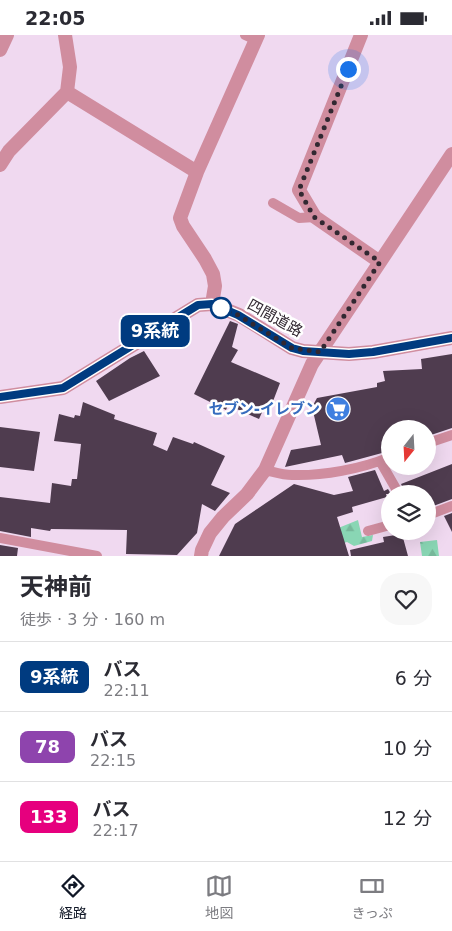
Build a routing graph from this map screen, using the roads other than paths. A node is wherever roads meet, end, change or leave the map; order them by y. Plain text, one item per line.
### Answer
1 (7, 35) edge
2 (65, 35) edge
3 (361, 35) edge
4 (253, 37) edge
5 (0, 50) edge
6 (67, 91) junction
7 (452, 154) edge
8 (0, 165) edge
9 (197, 172) junction
10 (273, 203) dead end
11 (314, 217) junction
12 (380, 262) junction
13 (212, 304) junction
14 (452, 338) edge
15 (320, 352) junction
16 (0, 397) edge
17 (452, 435) edge
18 (436, 440) edge
19 (380, 461) joint
20 (265, 471) junction
21 (394, 485) edge
22 (452, 507) edge
23 (436, 512) edge
24 (381, 527) edge
25 (368, 531) dead end
26 (0, 538) edge
27 (97, 556) edge
28 (201, 556) edge

1 - 5 street
2 - 6 street
3 - 11 street
4 - 9 street
6 - 8 street
6 - 9 street
7 - 12 street
9 - 13 street
10 - 11 lane
11 - 12 street
12 - 15 street
13 - 15 street, 四間道路
13 - 16 street
14 - 15 street, 四間道路
15 - 20 street
17 - 18 lane
19 - 20 lane
19 - 21 lane
20 - 28 street
22 - 23 lane
24 - 25 lane
26 - 27 lane

